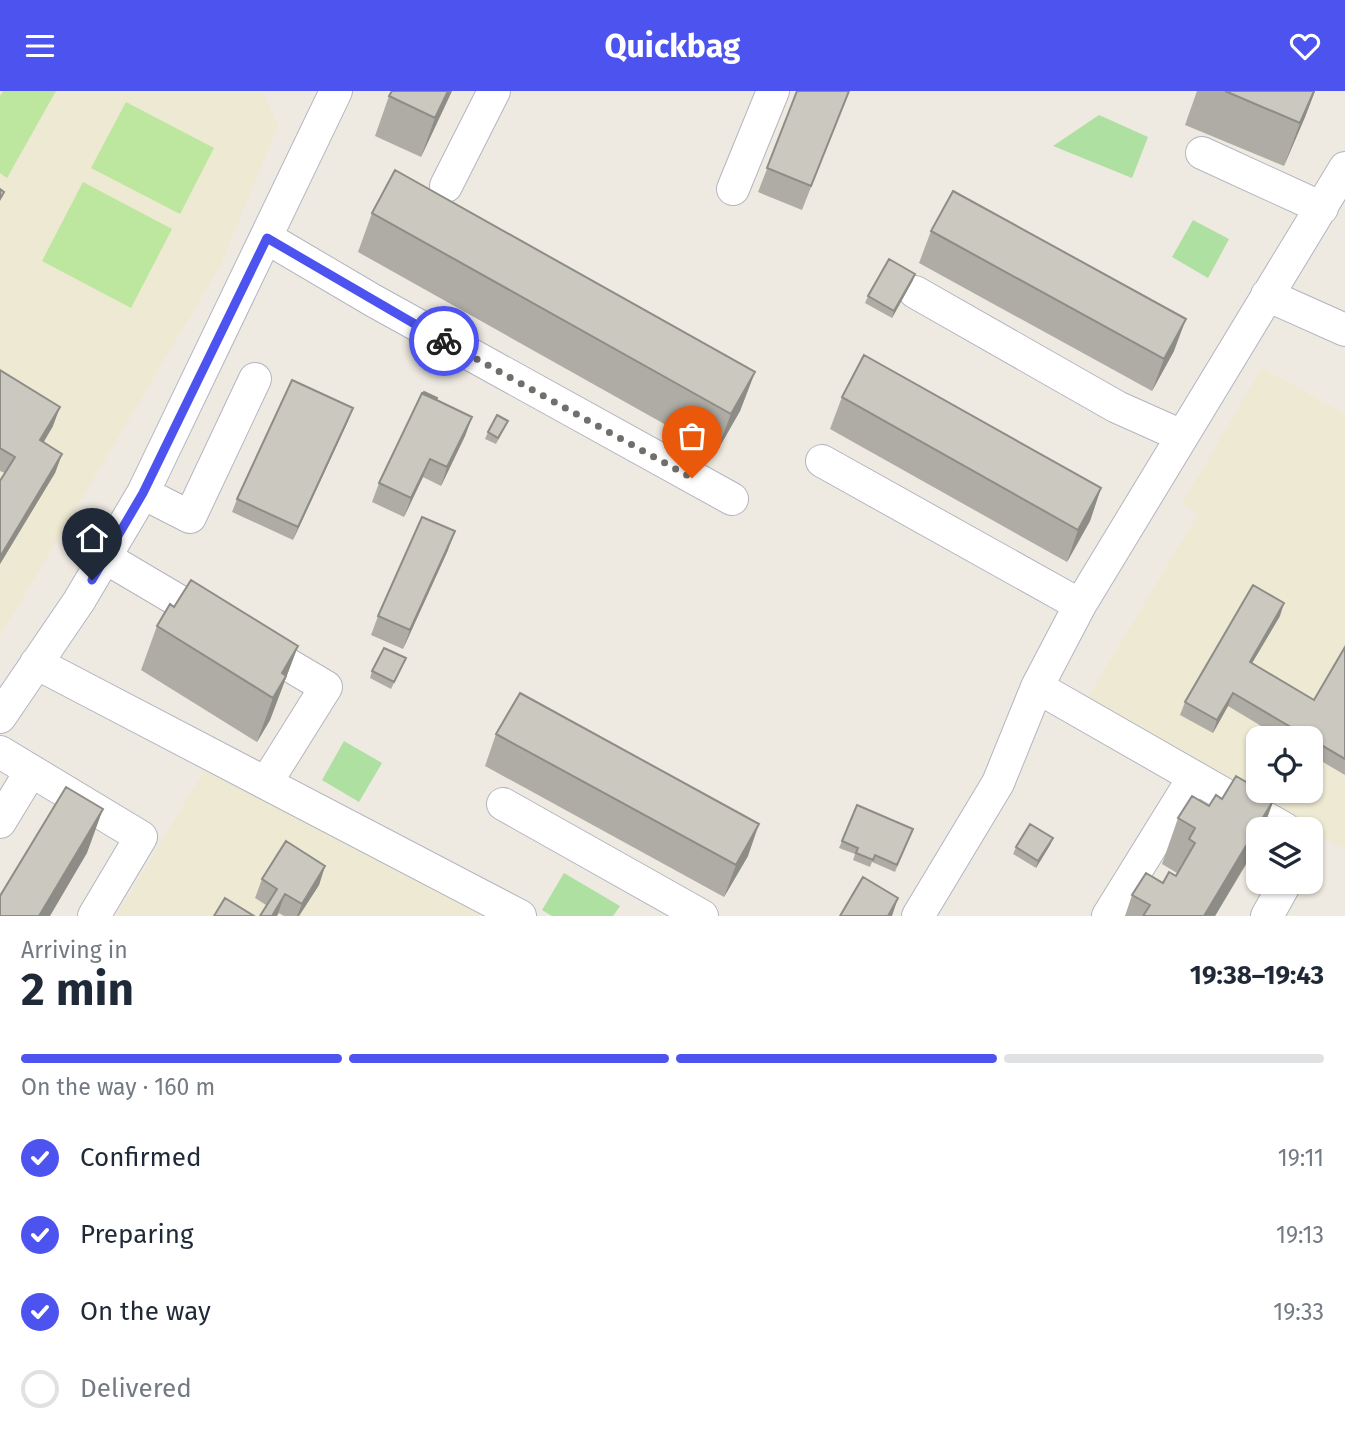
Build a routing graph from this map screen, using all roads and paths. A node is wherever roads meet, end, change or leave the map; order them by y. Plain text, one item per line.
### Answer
1 (336, 91) edge
2 (494, 91) edge
3 (773, 91) edge
4 (1202, 153) dead end
5 (446, 186) dead end
6 (733, 189) dead end
7 (1335, 192) edge
8 (267, 238) junction
9 (915, 292) dead end
10 (1267, 295) junction
11 (1345, 330) edge
12 (254, 379) dead end
13 (1182, 436) junction
14 (822, 461) dead end
15 (143, 493) junction
16 (732, 499) dead end
17 (106, 558) junction
18 (1080, 605) junction
19 (36, 663) junction
20 (1037, 687) junction
21 (0, 717) edge
22 (0, 752) edge
23 (31, 771) junction
24 (1194, 777) junction
25 (266, 783) junction
26 (503, 804) dead end
27 (1264, 817) edge
28 (0, 822) edge
29 (1279, 894) edge
30 (94, 916) edge
31 (520, 916) edge
32 (702, 916) edge
33 (918, 916) edge
34 (1108, 916) edge
35 (1267, 916) edge

1 - 8 street
2 - 5 street
3 - 6 street
4 - 7 street
7 - 10 street
8 - 15 street
8 - 16 street
9 - 13 street
10 - 11 street
10 - 13 street
12 - 15 street
13 - 18 street
14 - 18 street
15 - 17 street
17 - 19 street
17 - 25 street
18 - 20 street
19 - 21 street
19 - 25 street
20 - 24 street
20 - 33 street
22 - 23 street
23 - 28 street
23 - 30 street
24 - 27 street
24 - 34 street
25 - 31 street
26 - 32 street
29 - 35 street

